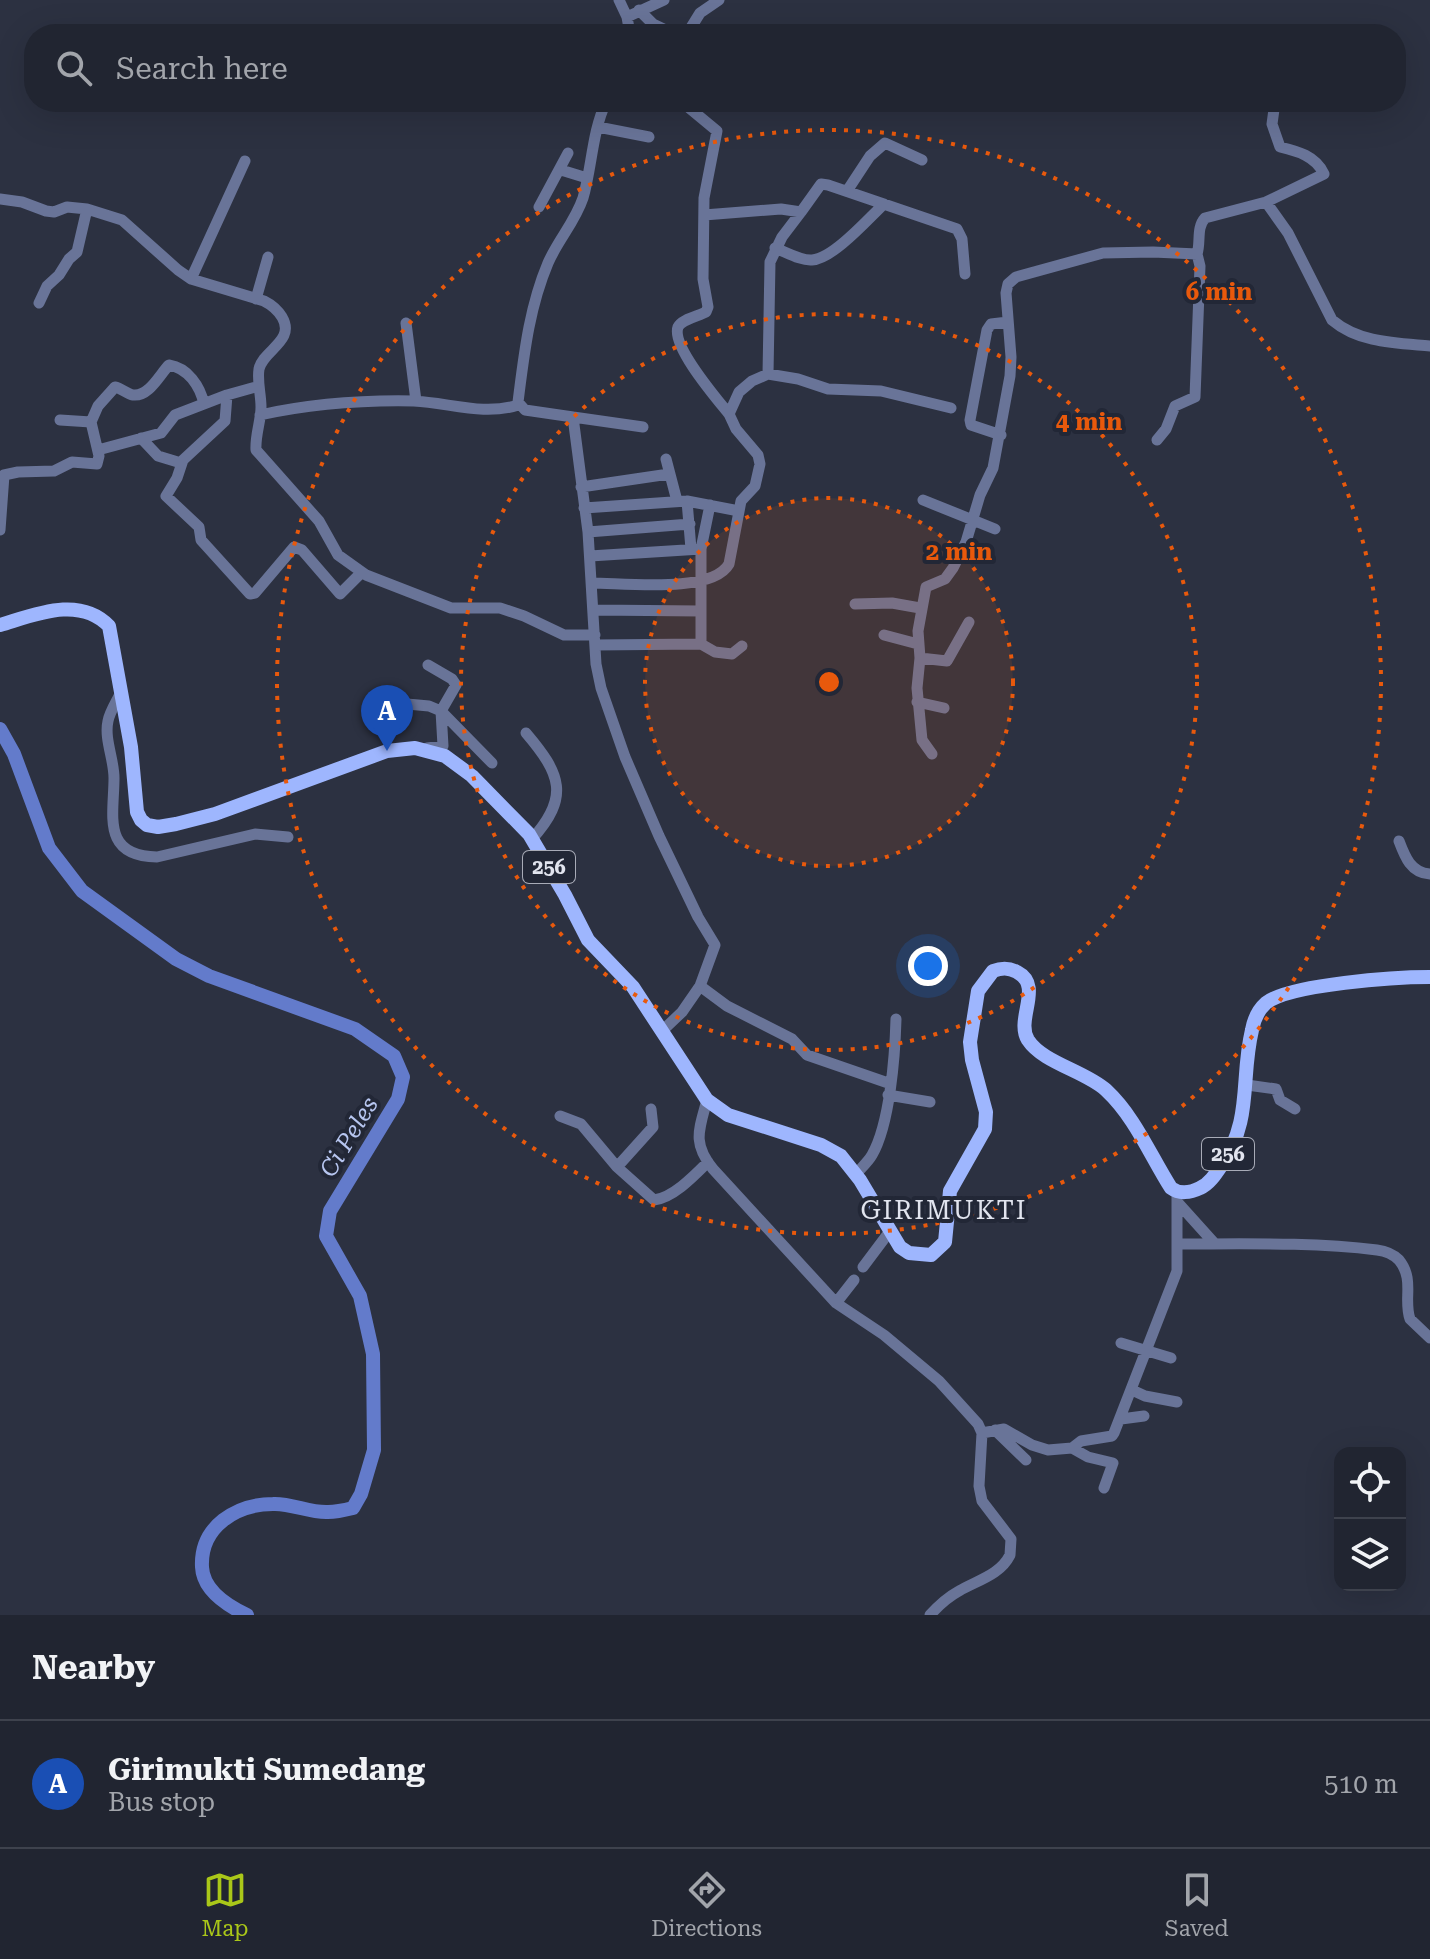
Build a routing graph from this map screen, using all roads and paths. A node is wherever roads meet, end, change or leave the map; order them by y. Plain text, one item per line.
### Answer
1 (619, 0) edge
2 (664, 0) edge
3 (719, 0) edge
4 (639, 10) junction
5 (627, 17) junction
6 (628, 24) edge
7 (653, 24) edge
8 (694, 24) edge
9 (603, 112) edge
10 (694, 112) edge
11 (1274, 112) edge
12 (598, 127) junction
13 (649, 137) dead end
14 (568, 153) dead end
15 (922, 160) dead end
16 (245, 161) dead end
17 (561, 170) junction
18 (587, 178) junction
19 (847, 191) junction
20 (0, 199) edge
21 (1266, 202) junction
22 (884, 204) junction
23 (539, 207) dead end
24 (87, 209) junction
25 (801, 212) junction
26 (704, 215) junction
27 (775, 248) junction
28 (1197, 254) junction
29 (268, 257) dead end
30 (965, 274) dead end
31 (191, 279) junction
32 (256, 299) junction
33 (39, 303) dead end
34 (1008, 322) junction
35 (406, 323) dead end
36 (1430, 346) edge
37 (768, 374) junction
38 (259, 386) junction
39 (227, 395) junction
40 (416, 401) junction
41 (204, 404) junction
42 (518, 405) junction
43 (951, 408) dead end
44 (729, 414) junction
45 (260, 415) junction
46 (573, 417) junction
47 (60, 420) dead end
48 (91, 422) junction
49 (643, 427) dead end
50 (1001, 435) junction
51 (141, 438) junction
52 (1157, 440) dead end
53 (98, 450) junction
54 (666, 459) dead end
55 (181, 463) junction
56 (669, 474) junction
57 (581, 487) junction
58 (923, 500) dead end
59 (682, 501) junction
60 (710, 505) junction
61 (584, 508) junction
62 (739, 511) junction
63 (973, 520) junction
64 (690, 524) junction
65 (995, 529) dead end
66 (0, 530) edge
67 (588, 532) junction
68 (696, 549) junction
69 (590, 556) junction
70 (361, 573) junction
71 (592, 583) junction
72 (700, 583) junction
73 (855, 604) dead end
74 (920, 608) junction
75 (594, 610) junction
76 (700, 611) junction
77 (969, 622) dead end
78 (0, 625) edge
79 (884, 635) dead end
80 (595, 640) junction
81 (701, 644) junction
82 (918, 644) junction
83 (742, 646) dead end
84 (920, 658) junction
85 (428, 665) dead end
86 (121, 692) junction
87 (385, 702) dead end
88 (917, 702) junction
89 (944, 708) dead end
90 (441, 711) junction
91 (526, 733) dead end
92 (425, 749) junction
93 (932, 754) dead end
94 (492, 763) dead end
95 (288, 837) dead end
96 (532, 839) junction
97 (1399, 841) dead end
98 (1430, 874) edge
99 (1430, 977) edge
100 (700, 986) junction
101 (896, 1019) dead end
102 (662, 1031) junction
103 (1247, 1085) junction
104 (890, 1089) junction
105 (707, 1100) junction
106 (930, 1102) dead end
107 (651, 1109) dead end
108 (1295, 1109) dead end
109 (560, 1116) dead end
110 (708, 1162) junction
111 (617, 1167) junction
112 (856, 1174) junction
113 (1178, 1198) junction
114 (890, 1231) junction
115 (1178, 1244) junction
116 (1215, 1244) junction
117 (863, 1267) dead end
118 (854, 1280) dead end
119 (836, 1303) junction
120 (1430, 1338) edge
121 (1121, 1343) dead end
122 (1147, 1351) junction
123 (1171, 1358) dead end
124 (1132, 1390) junction
125 (1177, 1402) dead end
126 (1144, 1416) dead end
127 (1121, 1419) junction
128 (995, 1430) junction
129 (982, 1433) junction
130 (1072, 1448) junction
131 (1026, 1460) dead end
132 (1104, 1488) dead end
133 (930, 1615) edge

1 - 5 street
2 - 4 street
3 - 8 street
4 - 5 street
4 - 7 street
5 - 6 street
9 - 12 street
10 - 26 street
11 - 21 street
12 - 13 street
12 - 18 street
14 - 17 street
15 - 19 street
16 - 31 street
17 - 18 street
17 - 23 street
18 - 42 street
19 - 22 street
19 - 25 street
20 - 24 street
21 - 28 street
21 - 36 street
22 - 27 street
22 - 30 street
24 - 31 street
24 - 33 street
25 - 26 street
25 - 27 street
26 - 44 street
27 - 37 street
28 - 34 street
28 - 52 street
29 - 32 street
31 - 32 street
32 - 38 street
34 - 50 street
34 - 50 street
35 - 40 street
37 - 43 street
37 - 44 street
38 - 39 street
38 - 45 street
39 - 41 street
39 - 55 street
40 - 42 street
40 - 45 street
41 - 48 street
41 - 51 street
42 - 46 street
44 - 62 street
45 - 70 street
46 - 49 street
46 - 57 street
47 - 48 street
48 - 53 street
50 - 63 street
51 - 53 street
51 - 55 street
53 - 66 street
54 - 56 street
55 - 70 street
56 - 57 street
56 - 59 street
57 - 61 street
58 - 63 street
59 - 60 street
59 - 61 street
59 - 64 street
60 - 62 street
60 - 68 street
61 - 67 street
62 - 72 street
63 - 65 street
63 - 74 street
64 - 67 street
64 - 68 street
67 - 69 street
68 - 69 street
68 - 72 street
69 - 71 street
70 - 80 street
71 - 72 street
71 - 75 street
72 - 76 street
73 - 74 street
74 - 82 street
75 - 76 street
75 - 80 street
76 - 81 street
77 - 84 street
78 - 86 main road, 256
79 - 82 street
80 - 81 street
80 - 100 street
81 - 83 street
82 - 84 street
84 - 88 street
85 - 90 street
86 - 92 main road, 256
86 - 95 street
87 - 90 street
88 - 89 street
88 - 93 street
90 - 92 street
90 - 94 street
91 - 96 street
92 - 96 main road, 256
96 - 102 main road, 256
97 - 98 street
99 - 103 main road, 256
100 - 102 street
100 - 104 street
101 - 104 street
102 - 105 main road, 256
103 - 108 street
103 - 113 main road, 256
104 - 106 street
104 - 112 street
105 - 110 street
105 - 112 main road, 256
107 - 111 street
109 - 111 street
110 - 111 street
110 - 119 street
112 - 114 main road, 256
113 - 114 main road, 256
113 - 115 street
113 - 116 street
114 - 117 street
115 - 116 street
115 - 122 street
116 - 120 street
118 - 119 street
119 - 129 street
121 - 122 street
122 - 123 street
122 - 124 street
124 - 125 street
124 - 127 street
126 - 127 street
127 - 130 street
128 - 129 street
128 - 130 street
128 - 131 street
129 - 133 street
130 - 132 street

